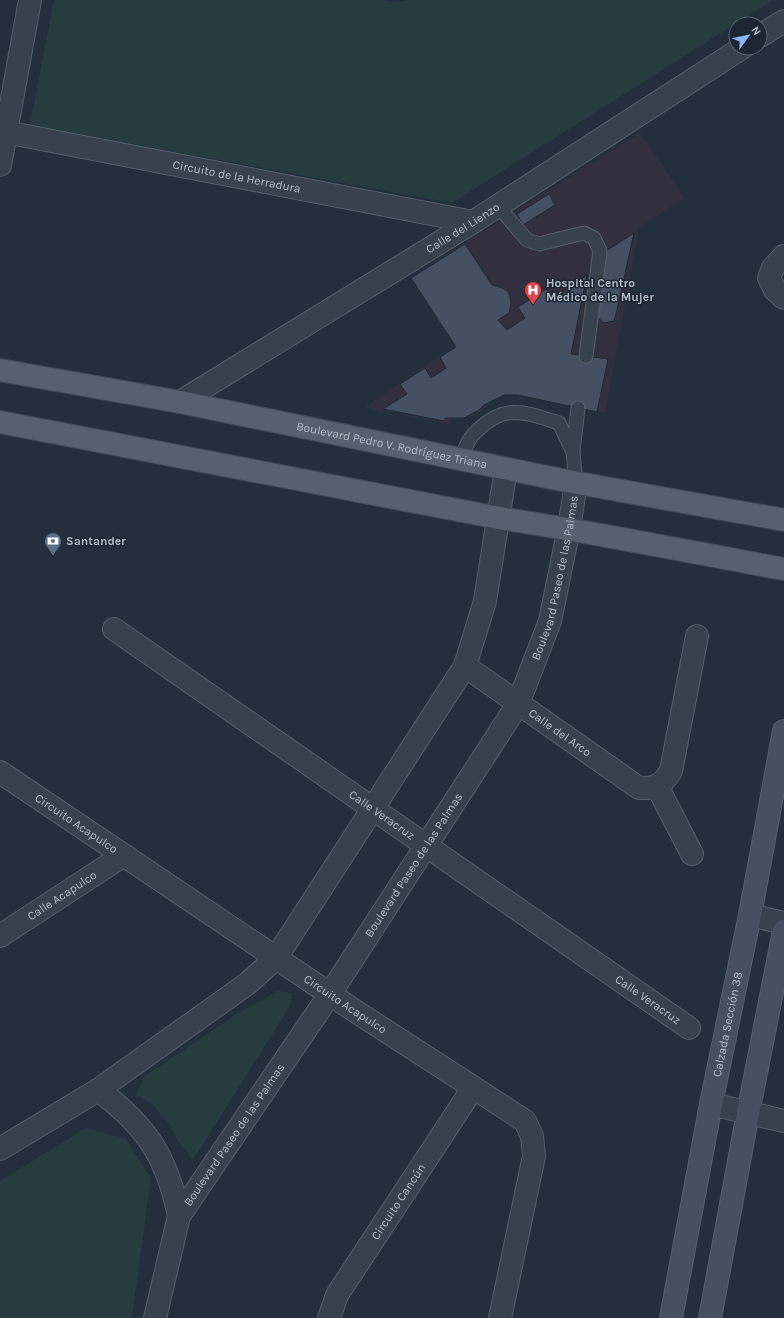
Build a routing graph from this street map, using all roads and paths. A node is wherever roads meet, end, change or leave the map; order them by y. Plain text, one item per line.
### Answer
1 (30, 0) edge
2 (784, 21) edge
3 (768, 31) edge
4 (730, 56) edge
5 (3, 132) edge
6 (0, 165) edge
7 (498, 206) junction
8 (473, 222) junction
9 (784, 256) edge
10 (784, 298) edge
11 (586, 356) dead end
12 (0, 370) edge
13 (180, 402) junction
14 (578, 408) dead end
15 (0, 422) edge
16 (572, 452) junction
17 (460, 460) junction
18 (506, 469) junction
19 (576, 483) junction
20 (499, 518) junction
21 (784, 520) edge
22 (569, 528) junction
23 (784, 569) edge
24 (114, 629) dead end
25 (697, 636) dead end
26 (465, 666) junction
27 (518, 704) junction
28 (784, 731) edge
29 (0, 772) edge
30 (657, 786) junction
31 (373, 809) junction
32 (425, 845) junction
33 (692, 854) dead end
34 (124, 855) junction
35 (750, 915) junction
36 (784, 923) edge
37 (784, 931) edge
38 (0, 936) edge
39 (276, 958) junction
40 (330, 994) junction
41 (689, 1028) dead end
42 (473, 1088) junction
43 (98, 1090) junction
44 (711, 1104) junction
45 (748, 1113) junction
46 (784, 1121) edge
47 (0, 1149) edge
48 (179, 1216) junction
49 (155, 1318) edge
50 (329, 1318) edge
51 (500, 1318) edge
52 (671, 1318) edge
53 (710, 1318) edge

1 - 5 street
2 - 3 street
4 - 7 street, Calle del Lienzo
5 - 6 street
5 - 8 street, Circuito de la Herradura
7 - 8 street, Calle del Lienzo
7 - 11 lane
8 - 13 street, Calle del Lienzo
9 - 10 street
12 - 13 main road, Boulevard Pedro V. Rodríguez Triana
13 - 17 main road, Boulevard Pedro V. Rodríguez Triana
14 - 16 lane
15 - 20 main road
16 - 17 lane
16 - 19 lane
17 - 18 main road, Boulevard Pedro V. Rodríguez Triana
18 - 19 main road, Boulevard Pedro V. Rodríguez Triana
18 - 20 street
19 - 21 main road, Boulevard Pedro V. Rodríguez Triana
19 - 22 street, Boulevard Paseo de las Palmas
20 - 22 main road
20 - 26 street
22 - 23 main road
22 - 27 street, Boulevard Paseo de las Palmas
24 - 31 street, Calle Veracruz
25 - 30 street
26 - 27 street, Calle del Arco
26 - 31 street
27 - 30 street, Calle del Arco
27 - 32 street, Boulevard Paseo de las Palmas
28 - 35 street, Calzada Sección 38
29 - 34 street, Circuito Acapulco
30 - 33 street
31 - 32 street, Calle Veracruz
31 - 39 street
32 - 40 street, Boulevard Paseo de las Palmas
32 - 41 street, Calle Veracruz
34 - 38 street, Calle Acapulco
34 - 39 street, Circuito Acapulco
35 - 36 street
35 - 44 street, Calzada Sección 38
37 - 45 street
39 - 40 street, Circuito Acapulco
39 - 43 street
40 - 42 street, Circuito Acapulco
40 - 48 street, Boulevard Paseo de las Palmas
42 - 50 street, Circuito Cancún
42 - 51 street, Circuito Acapulco
43 - 47 street
43 - 48 street
44 - 45 street
44 - 52 street, Calzada Sección 38
45 - 46 street
45 - 53 street
48 - 49 street

